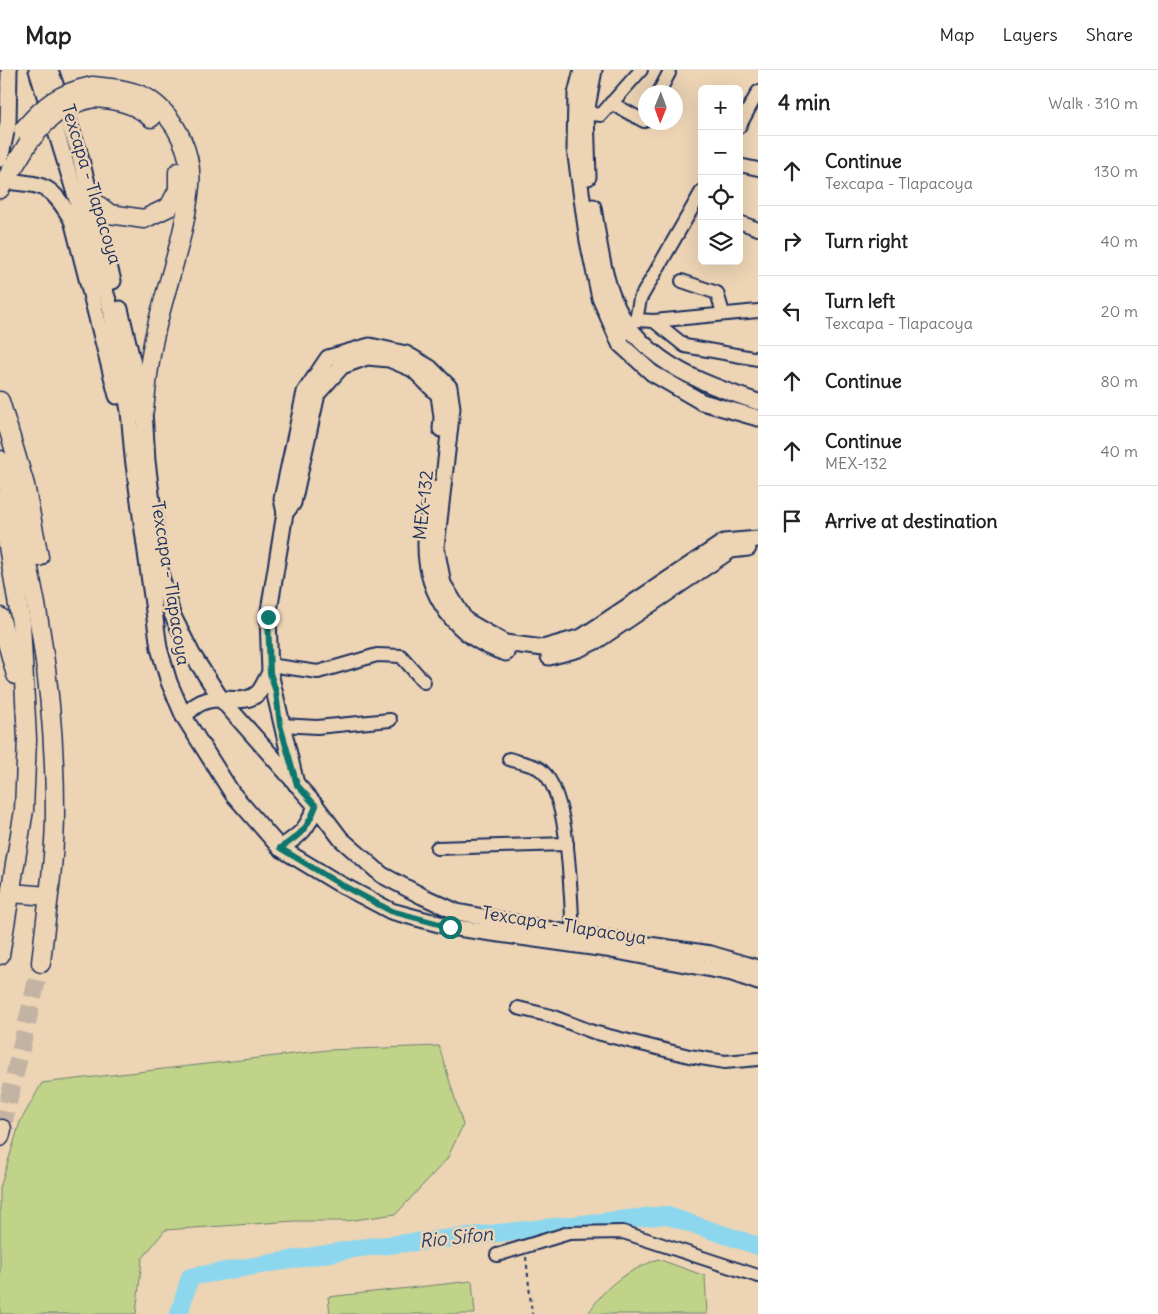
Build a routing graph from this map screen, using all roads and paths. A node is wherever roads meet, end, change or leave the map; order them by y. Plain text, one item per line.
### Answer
1 (9, 70) edge
2 (37, 70) edge
3 (50, 70) edge
4 (582, 70) edge
5 (594, 70) edge
6 (641, 70) edge
7 (669, 73) dead end
8 (663, 85) edge
9 (93, 92) junction
10 (756, 98) edge
11 (611, 103) junction
12 (586, 113) junction
13 (638, 118) edge
14 (743, 120) edge
15 (0, 160) edge
16 (743, 166) edge
17 (758, 169) edge
18 (2, 179) edge
19 (90, 199) junction
20 (698, 202) edge
21 (743, 223) edge
22 (758, 229) edge
23 (682, 281) dead end
24 (758, 311) edge
25 (723, 313) junction
26 (654, 321) junction
27 (631, 322) junction
28 (620, 344) junction
29 (758, 359) edge
30 (0, 401) edge
31 (758, 402) edge
32 (144, 410) junction
33 (758, 418) edge
34 (133, 457) junction
35 (0, 460) edge
36 (0, 499) edge
37 (284, 513) junction
38 (758, 538) edge
39 (758, 548) edge
40 (0, 617) edge
41 (270, 669) junction
42 (424, 682) dead end
43 (221, 699) junction
44 (26, 712) junction
45 (184, 717) junction
46 (390, 720) dead end
47 (280, 725) junction
48 (53, 734) junction
49 (509, 760) dead end
50 (297, 785) junction
51 (316, 806) junction
52 (566, 844) junction
53 (280, 848) junction
54 (437, 848) dead end
55 (11, 893) junction
56 (48, 896) junction
57 (573, 934) junction
58 (0, 955) edge
59 (41, 963) tunnel mouth
60 (758, 968) edge
61 (758, 982) edge
62 (518, 1008) dead end
63 (758, 1060) edge
64 (525, 1246) junction
65 (497, 1255) dead end
66 (758, 1276) edge
67 (532, 1314) edge

1 - 15 main road
2 - 34 main road, Texcapa - Tlapacoya
3 - 19 main road, Texcapa - Tlapacoya
4 - 28 main road
5 - 12 main road
6 - 11 street
7 - 8 street
9 - 18 highway, bridge
9 - 19 highway
9 - 32 highway
10 - 14 street
11 - 12 street
11 - 13 street
12 - 27 main road
16 - 17 street
18 - 34 main road
19 - 32 main road, Texcapa - Tlapacoya
20 - 27 street
21 - 22 street
23 - 25 street
24 - 25 street
25 - 26 street
26 - 27 street
26 - 29 street
27 - 28 street
27 - 31 main road
28 - 33 main road
30 - 48 highway
32 - 43 main road, Texcapa - Tlapacoya
34 - 45 main road, Texcapa - Tlapacoya
35 - 48 highway
36 - 44 highway
37 - 38 main road, MEX-132
37 - 39 main road, MEX-132
37 - 41 main road, MEX-132
40 - 44 highway
41 - 42 street
41 - 43 main road
41 - 47 main road, MEX-132
43 - 45 main road
43 - 50 main road, Texcapa - Tlapacoya
44 - 55 highway
45 - 53 main road, Texcapa - Tlapacoya
46 - 47 street
47 - 50 main road, MEX-132
48 - 56 highway
49 - 52 street
50 - 51 main road, Texcapa - Tlapacoya
51 - 53 main road
51 - 57 main road, Texcapa - Tlapacoya
52 - 54 street
52 - 57 street
53 - 61 main road, Texcapa - Tlapacoya
55 - 56 highway
55 - 58 highway
56 - 59 highway
57 - 60 main road, Texcapa - Tlapacoya
62 - 63 street
64 - 65 street
64 - 66 street
64 - 67 path

